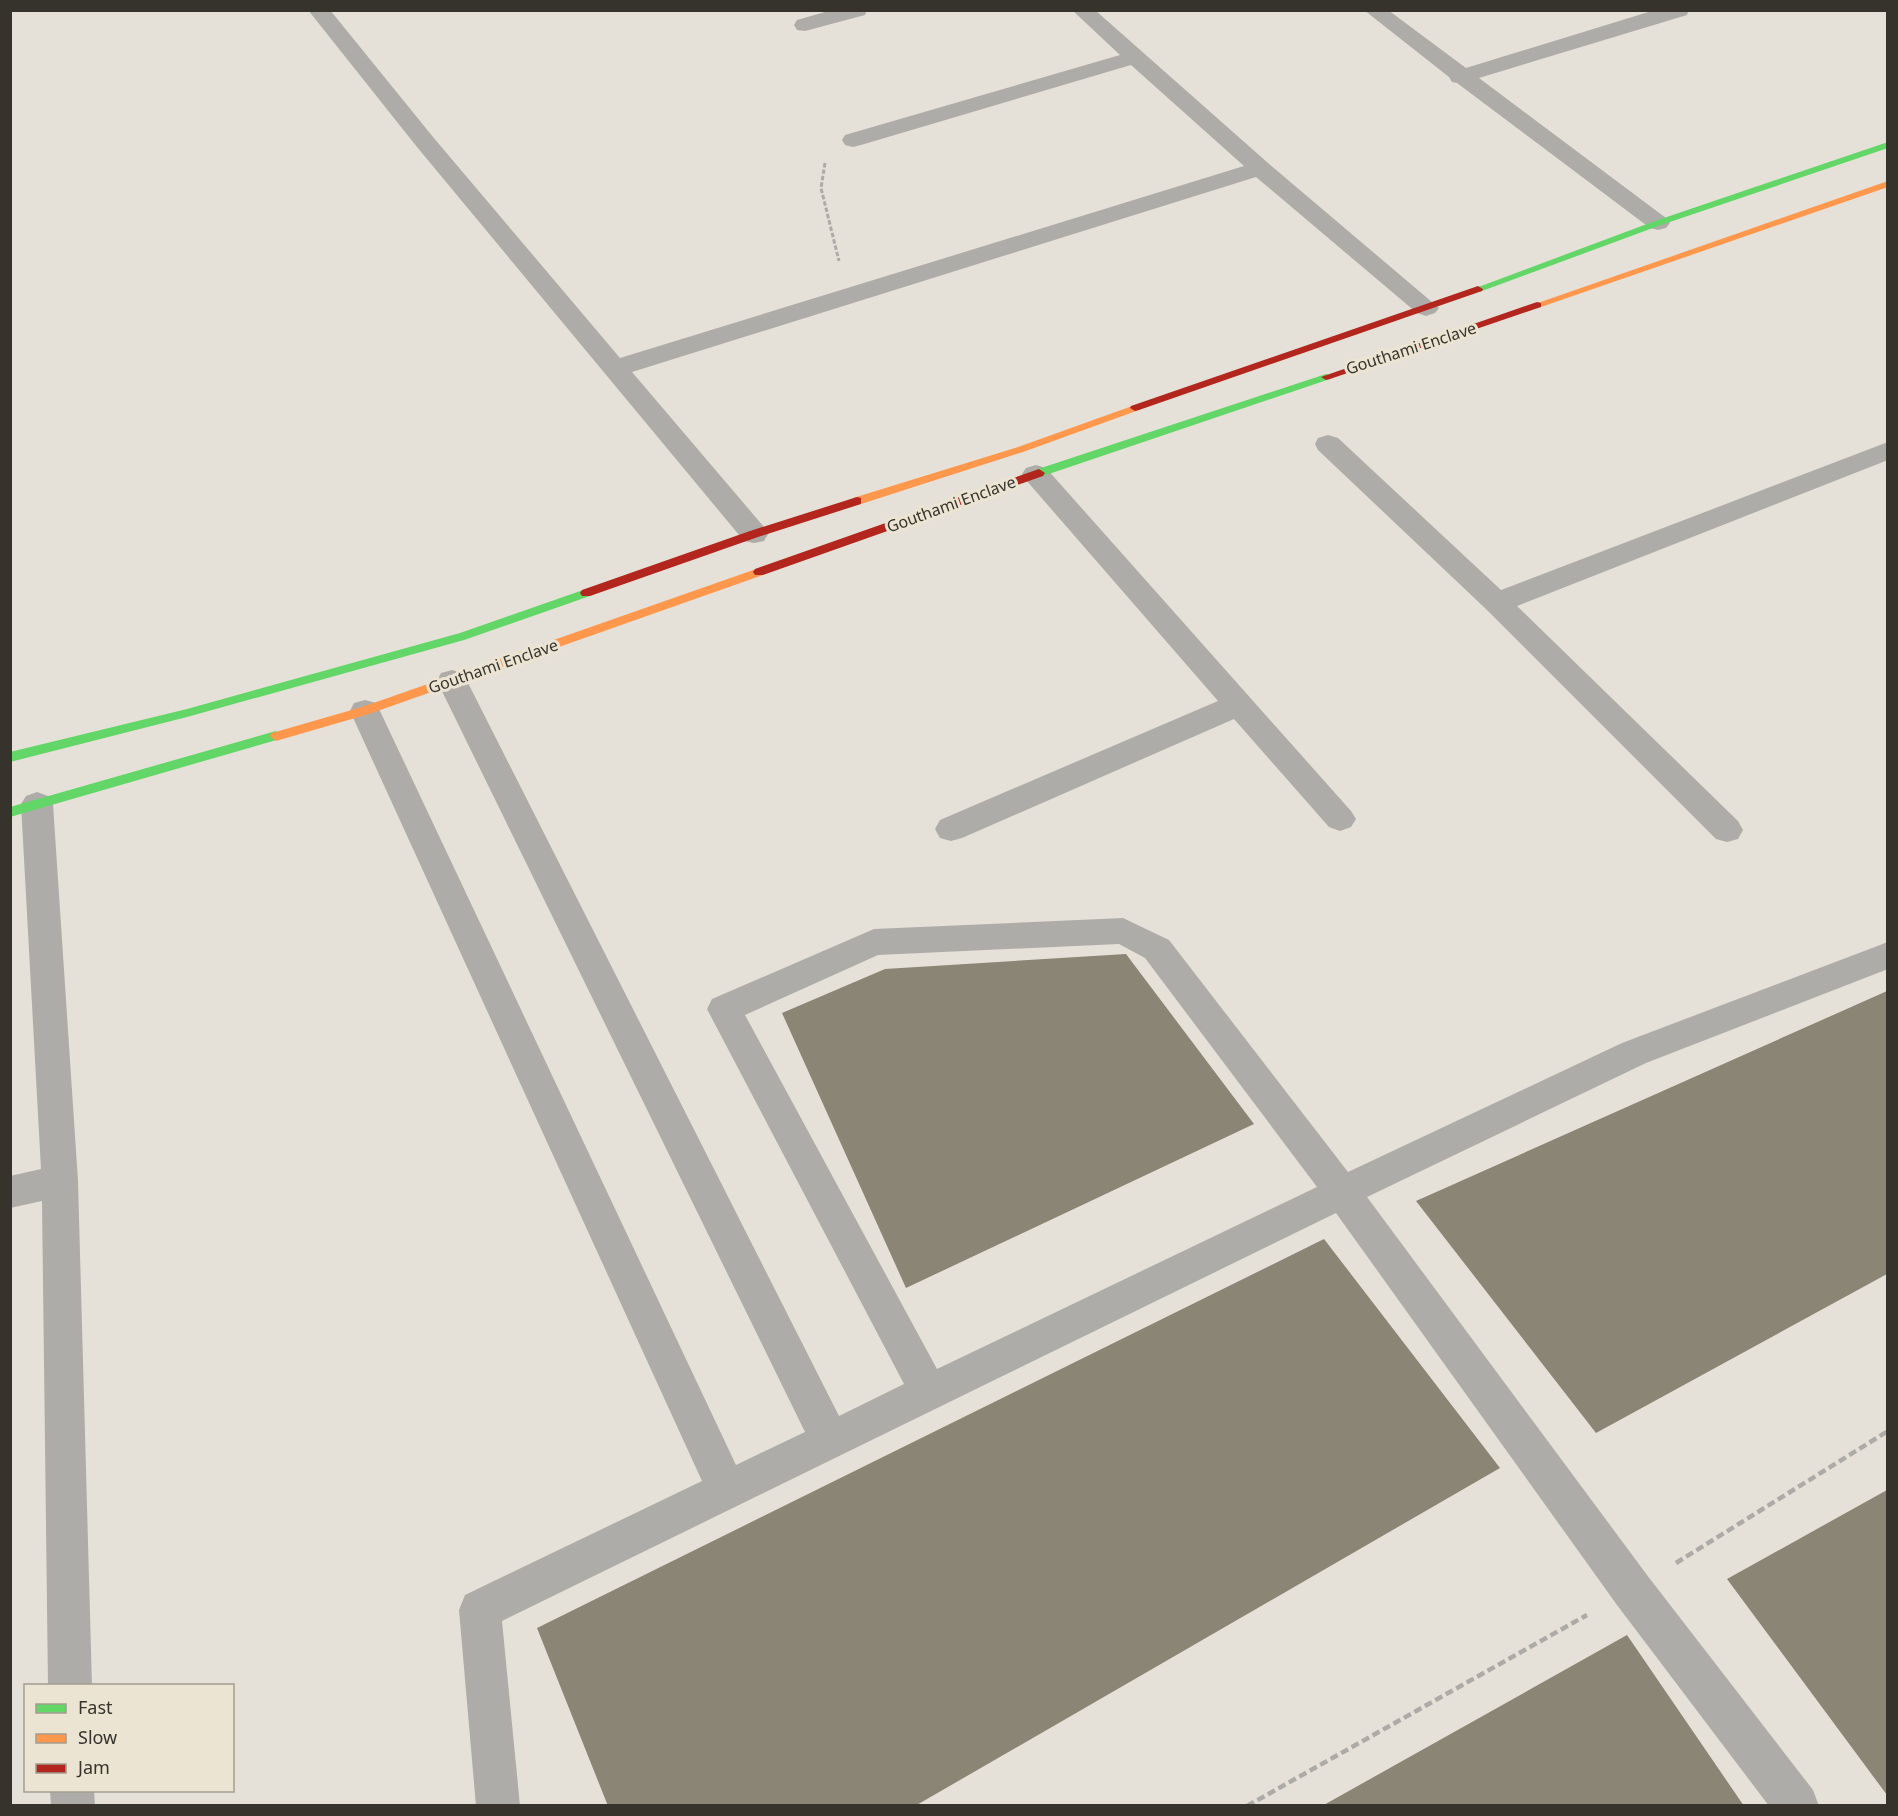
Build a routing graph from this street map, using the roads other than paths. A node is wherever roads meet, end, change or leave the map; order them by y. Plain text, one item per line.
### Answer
1 (318, 10) edge
2 (857, 10) edge
3 (1082, 10) edge
4 (1374, 10) edge
5 (1679, 10) edge
6 (805, 25) dead end
7 (1136, 57) junction
8 (1460, 76) junction
9 (853, 140) road end
10 (1887, 145) edge
11 (1260, 168) junction
12 (1886, 186) edge
13 (1658, 223) junction
14 (1426, 308) junction
15 (616, 368) junction
16 (1328, 444) dead end
17 (1887, 450) edge
18 (1036, 474) junction
19 (754, 534) junction
20 (1497, 603) junction
21 (452, 681) junction
22 (1239, 704) junction
23 (365, 711) junction
24 (10, 757) edge
25 (24, 808) edge
26 (1340, 819) dead end
27 (951, 829) dead end
28 (1727, 830) dead end
29 (1887, 955) edge
30 (60, 1181) junction
31 (10, 1192) edge
32 (1342, 1192) junction
33 (929, 1392) junction
34 (830, 1440) junction
35 (727, 1490) junction
36 (70, 1684) edge
37 (498, 1806) edge
38 (1797, 1806) edge

1 - 15 street
2 - 6 street
3 - 7 street
4 - 8 street
5 - 8 street
7 - 9 street
7 - 11 street
8 - 13 street
10 - 13 street, Gouthami Enclave
11 - 14 street
11 - 15 street
12 - 18 street, Gouthami Enclave
13 - 14 street, Gouthami Enclave
14 - 19 street, Gouthami Enclave
15 - 19 street
16 - 20 street
17 - 20 street
18 - 21 street, Gouthami Enclave
18 - 22 street
19 - 24 street, Gouthami Enclave
20 - 28 street
21 - 23 street, Gouthami Enclave
21 - 34 street
22 - 26 street
22 - 27 street
23 - 25 street, Gouthami Enclave
23 - 35 street
25 - 30 street
29 - 32 street
30 - 31 street
30 - 36 street
32 - 33 street
32 - 33 street
32 - 38 street
33 - 34 street
34 - 35 street
35 - 37 street

